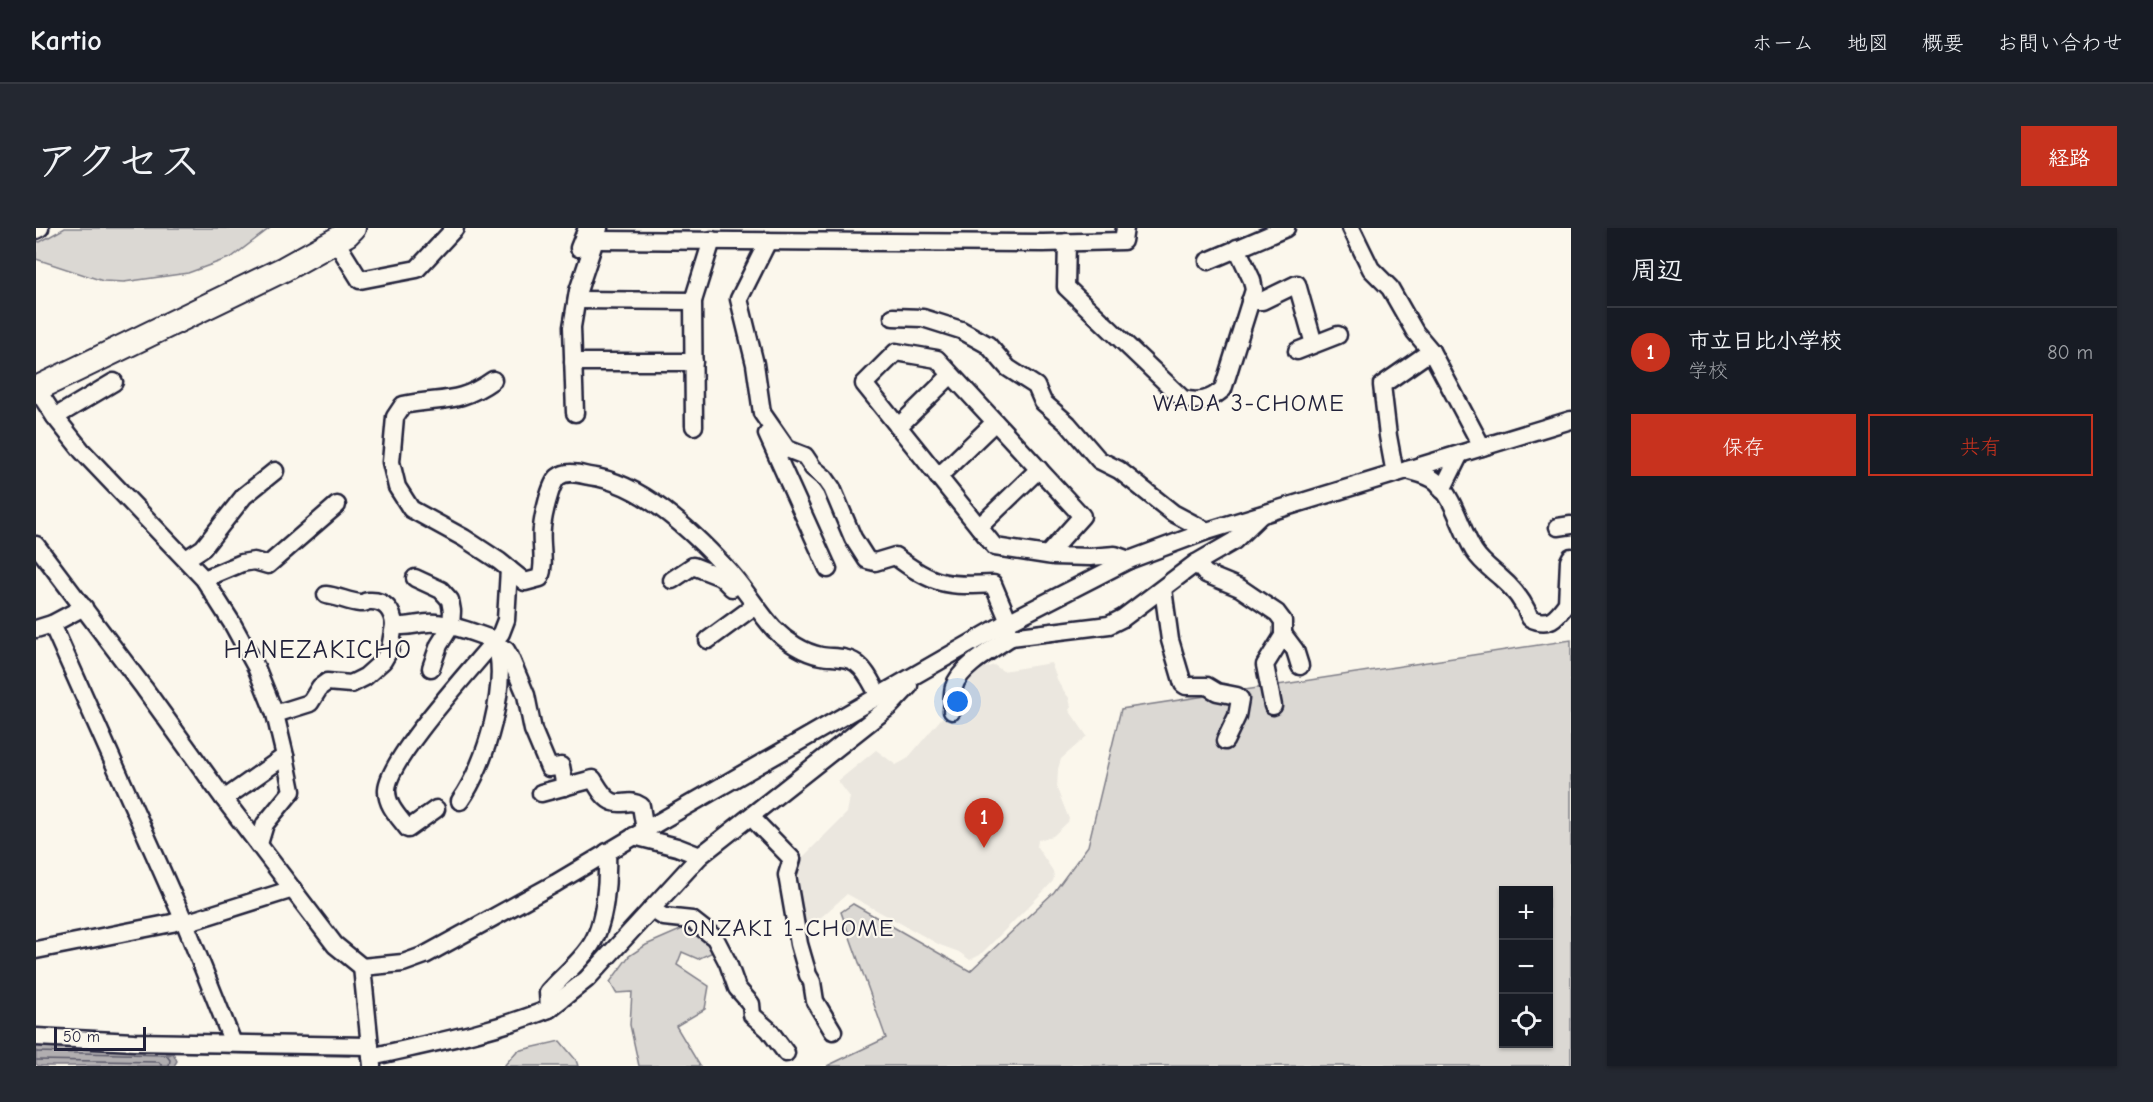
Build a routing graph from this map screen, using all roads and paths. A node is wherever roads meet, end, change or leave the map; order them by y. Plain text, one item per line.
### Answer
1 (40, 228) edge
2 (455, 228) edge
3 (1125, 228) edge
4 (1286, 228) edge
5 (1351, 228) edge
6 (36, 230) edge
7 (594, 232) edge
8 (344, 234) edge
9 (839, 235) edge
10 (439, 236) edge
11 (712, 240) junction
12 (768, 241) junction
13 (1067, 242) junction
14 (579, 248) dead end
15 (1237, 248) junction
16 (1208, 261) dead end
17 (577, 300) junction
18 (693, 301) junction
19 (1250, 301) junction
20 (893, 317) dead end
21 (1338, 335) dead end
22 (1314, 344) junction
23 (1296, 351) dead end
24 (1431, 351) junction
25 (573, 362) junction
26 (694, 362) junction
27 (951, 375) junction
28 (493, 380) dead end
29 (114, 382) dead end
30 (36, 388) edge
31 (762, 412) junction
32 (575, 413) dead end
33 (55, 417) junction
34 (1571, 420) edge
35 (995, 422) junction
36 (694, 426) dead end
37 (898, 427) junction
38 (1482, 447) junction
39 (1460, 454) junction
40 (1039, 469) junction
41 (275, 471) dead end
42 (1401, 472) junction
43 (938, 477) junction
44 (1442, 490) junction
45 (336, 506) dead end
46 (1263, 514) junction
47 (979, 527) junction
48 (1207, 531) junction
49 (36, 545) edge
50 (1047, 555) junction
51 (1571, 557) edge
52 (186, 559) junction
53 (1129, 560) junction
54 (1196, 563) junction
55 (509, 569) junction
56 (828, 569) dead end
57 (415, 578) dead end
58 (204, 579) junction
59 (672, 580) dead end
60 (1163, 589) junction
61 (326, 594) dead end
62 (84, 608) junction
63 (753, 609) junction
64 (394, 625) junction
65 (44, 626) edge
66 (451, 626) junction
67 (1008, 627) junction
68 (1283, 634) junction
69 (708, 640) dead end
70 (496, 642) junction
71 (1300, 666) dead end
72 (431, 668) dead end
73 (920, 674) junction
74 (879, 696) junction
75 (1274, 706) dead end
76 (952, 711) dead end
77 (275, 714) junction
78 (1225, 741) dead end
79 (285, 756) junction
80 (565, 787) junction
81 (541, 793) dead end
82 (224, 799) junction
83 (460, 801) dead end
84 (436, 809) dead end
85 (751, 817) junction
86 (639, 833) junction
87 (259, 844) junction
88 (607, 852) junction
89 (700, 856) junction
90 (293, 889) junction
91 (651, 909) junction
92 (184, 921) junction
93 (36, 950) edge
94 (362, 967) junction
95 (549, 1009) junction
96 (833, 1031) dead end
97 (36, 1037) edge
98 (233, 1043) junction
99 (786, 1053) dead end
100 (371, 1056) edge

1 - 6 street
2 - 10 street
3 - 13 street
4 - 15 street
5 - 24 street
7 - 11 street
7 - 14 street
7 - 17 street
8 - 10 street
8 - 30 highway
9 - 12 street
9 - 13 street
11 - 12 street
11 - 18 street
12 - 31 street
13 - 19 street
15 - 16 street
15 - 19 street
17 - 18 street
17 - 25 street
18 - 26 street
19 - 22 street
20 - 48 street
21 - 22 street
22 - 23 street
24 - 38 street
24 - 42 street
25 - 26 street
25 - 32 street
26 - 36 street
27 - 35 street
27 - 37 street
27 - 37 street
28 - 55 street
29 - 33 street
30 - 33 street
31 - 56 street
31 - 67 street
33 - 52 street
34 - 38 street
35 - 40 street
35 - 43 street
37 - 43 street
38 - 39 street
39 - 42 street
39 - 44 street
40 - 47 street
40 - 50 street
41 - 52 street
42 - 44 street
42 - 46 street
43 - 47 street
44 - 51 street
45 - 58 street
46 - 48 street
46 - 54 street
47 - 50 street
48 - 53 street
49 - 62 street
50 - 53 street
52 - 58 street
53 - 67 street
54 - 60 street
54 - 68 street
55 - 63 street
55 - 70 street
57 - 66 street
58 - 77 street
59 - 63 street
60 - 67 street
60 - 78 street
61 - 64 street
62 - 65 street
62 - 82 street
63 - 69 street
63 - 74 street
64 - 66 street
64 - 77 street
65 - 92 street
66 - 70 street
66 - 72 street
67 - 73 street
67 - 76 street
68 - 71 street
68 - 75 street
70 - 80 street
70 - 83 street
70 - 84 street
73 - 74 street
73 - 85 street
74 - 86 street
77 - 79 street
79 - 82 street
79 - 87 street
80 - 81 street
80 - 86 street
82 - 87 street
85 - 89 street
85 - 96 street
86 - 88 street
86 - 89 street
87 - 90 street
88 - 94 street
88 - 95 street
89 - 91 street
90 - 92 street
90 - 94 street
91 - 95 street
91 - 99 street
92 - 93 street
92 - 98 street
94 - 100 street
95 - 100 street
97 - 98 street
98 - 100 street

